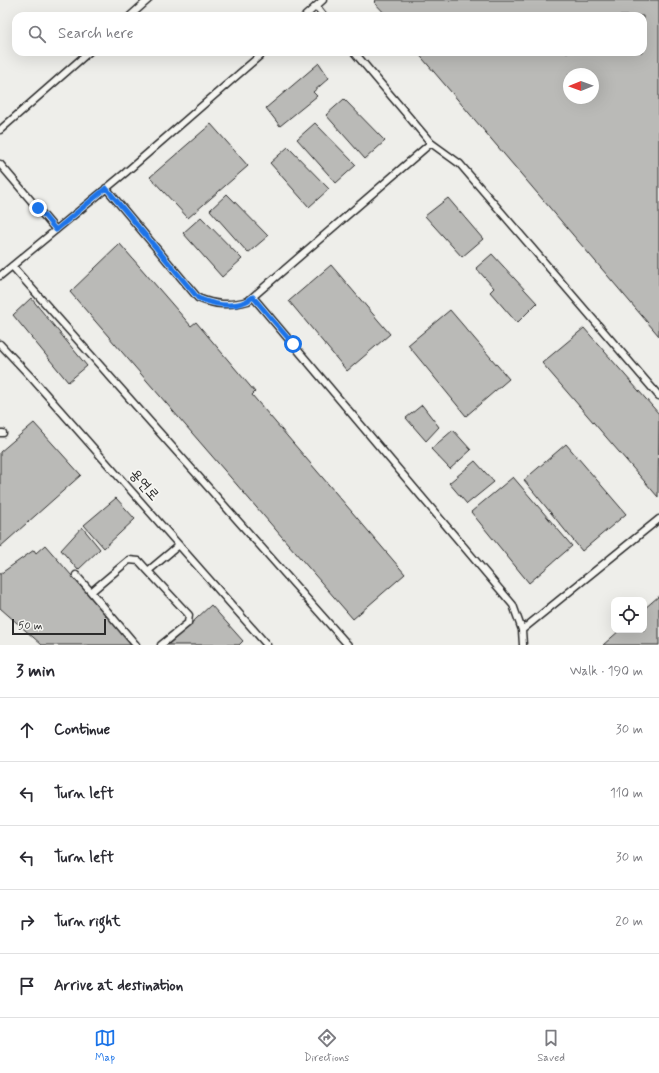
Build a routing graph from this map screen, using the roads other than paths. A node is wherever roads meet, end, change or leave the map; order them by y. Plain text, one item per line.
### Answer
1 (148, 0) edge
2 (323, 0) edge
3 (316, 6) junction
4 (134, 12) edge
5 (309, 12) edge
6 (321, 12) edge
7 (84, 56) edge
8 (259, 56) edge
9 (357, 56) edge
10 (0, 130) edge
11 (431, 143) junction
12 (0, 164) edge
13 (106, 188) junction
14 (56, 230) junction
15 (12, 266) junction
16 (0, 276) edge
17 (253, 297) junction
18 (0, 344) edge
19 (659, 396) edge
20 (659, 519) edge
21 (180, 545) junction
22 (148, 571) junction
23 (76, 575) dead end
24 (91, 592) junction
25 (522, 630) junction
26 (136, 645) edge
27 (161, 645) edge
28 (267, 645) edge
29 (348, 645) edge
30 (523, 645) edge

1 - 4 lane
2 - 3 lane
3 - 5 lane
3 - 6 lane
7 - 10 lane
8 - 13 lane
9 - 11 lane
11 - 17 lane
11 - 19 lane
12 - 14 lane
13 - 14 lane
13 - 17 lane
14 - 15 lane
15 - 16 lane
15 - 29 lane
17 - 25 lane
18 - 21 lane, 용연로
20 - 25 lane
21 - 22 lane
21 - 28 lane, 용연로
22 - 24 lane
22 - 27 lane
23 - 24 lane
24 - 26 lane
25 - 30 lane

